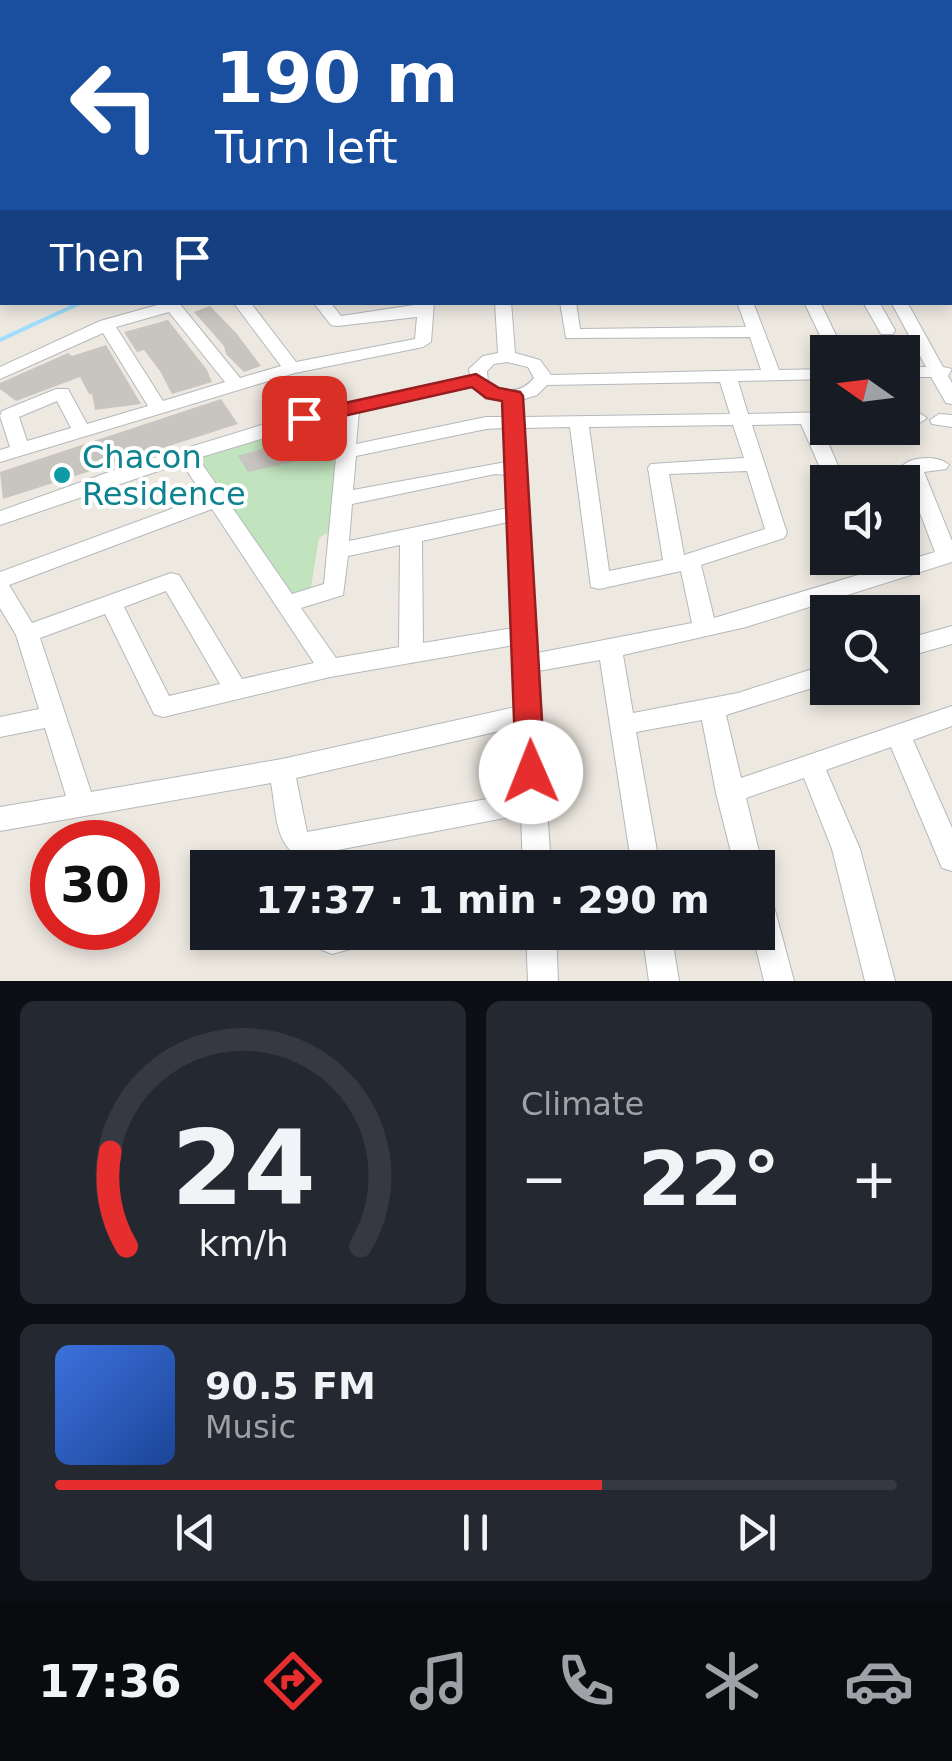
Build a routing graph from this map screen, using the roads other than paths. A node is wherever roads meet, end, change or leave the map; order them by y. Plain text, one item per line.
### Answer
1 (177, 305) edge
2 (181, 305) edge
3 (242, 305) edge
4 (324, 305) edge
5 (503, 305) edge
6 (568, 305) edge
7 (745, 305) edge
8 (813, 305) edge
9 (874, 305) edge
10 (899, 305) edge
11 (426, 307) edge
12 (106, 326) junction
13 (900, 331) junction
14 (756, 332) junction
15 (828, 335) edge
16 (506, 357) junction
17 (292, 368) junction
18 (920, 372) edge
19 (952, 372) edge
20 (0, 374) edge
21 (810, 374) edge
22 (772, 375) junction
23 (726, 376) junction
24 (476, 380) junction
25 (542, 380) junction
26 (236, 384) junction
27 (512, 396) junction
28 (952, 399) edge
29 (157, 406) junction
30 (350, 408) junction
31 (810, 418) edge
32 (741, 420) junction
33 (579, 422) junction
34 (514, 423) junction
35 (82, 431) junction
36 (21, 451) junction
37 (347, 452) junction
38 (186, 455) junction
39 (0, 456) edge
40 (755, 464) junction
41 (939, 465) dead end
42 (516, 469) junction
43 (215, 500) junction
44 (343, 500) junction
45 (519, 513) junction
46 (0, 518) edge
47 (411, 536) junction
48 (338, 552) junction
49 (950, 555) edge
50 (920, 560) edge
51 (682, 563) junction
52 (853, 575) edge
53 (0, 580) edge
54 (0, 589) edge
55 (111, 603) junction
56 (286, 604) junction
57 (705, 629) junction
58 (27, 634) junction
59 (526, 634) junction
60 (952, 635) edge
61 (920, 643) edge
62 (610, 648) junction
63 (411, 654) junction
64 (528, 664) junction
65 (330, 668) junction
66 (810, 679) edge
67 (235, 688) junction
68 (712, 708) junction
69 (530, 714) junction
70 (952, 716) edge
71 (51, 718) junction
72 (622, 725) junction
73 (0, 727) edge
74 (898, 734) junction
75 (811, 764) junction
76 (282, 770) junction
77 (729, 793) junction
78 (531, 802) junction
79 (82, 805) junction
80 (944, 815) edge
81 (0, 819) edge
82 (535, 850) edge
83 (643, 850) edge
84 (744, 850) edge
85 (952, 859) edge
86 (542, 950) edge
87 (659, 950) edge
88 (771, 950) edge
89 (543, 981) edge
90 (664, 981) edge
91 (779, 981) edge
92 (880, 981) edge

1 - 12 street
2 - 26 street
3 - 17 street
4 - 11 street
5 - 16 street
6 - 14 street
7 - 14 street
8 - 15 street
9 - 13 street
10 - 13 street
11 - 17 street
12 - 20 street
12 - 29 street
13 - 28 street
14 - 22 street
16 - 24 street
16 - 25 street
17 - 26 street
18 - 19 street
21 - 22 street
22 - 23 street
23 - 25 street
23 - 32 street
24 - 27 street
24 - 30 street
25 - 27 street
26 - 29 street
27 - 34 street
29 - 35 street
30 - 37 street
30 - 38 street
31 - 32 street
32 - 33 street
32 - 40 street
33 - 34 street
33 - 51 street
34 - 37 street
34 - 42 street
35 - 36 street
35 - 36 street
36 - 39 street
37 - 44 street
38 - 43 street
38 - 46 street
40 - 51 street
40 - 51 street
41 - 49 street
42 - 44 street
42 - 45 street
43 - 53 street
43 - 56 street
44 - 48 street
45 - 47 street
45 - 59 street
47 - 48 street
47 - 63 street
48 - 56 street
49 - 50 street
51 - 57 street
52 - 57 street
54 - 58 street
55 - 58 street
55 - 67 street
55 - 67 street
56 - 65 street
57 - 62 street
58 - 71 street
59 - 63 street
59 - 64 street
60 - 61 street
62 - 64 street
62 - 72 street
63 - 65 street
64 - 69 street
65 - 67 street
66 - 68 street
68 - 72 street
68 - 77 street
69 - 76 street
69 - 78 street
70 - 74 street
71 - 73 street
71 - 79 street
72 - 83 street
74 - 75 street
74 - 80 street
75 - 77 street
75 - 92 street
76 - 78 street
76 - 79 street
77 - 84 street
78 - 82 street
79 - 81 street
80 - 85 street
86 - 89 street
87 - 90 street
88 - 91 street

